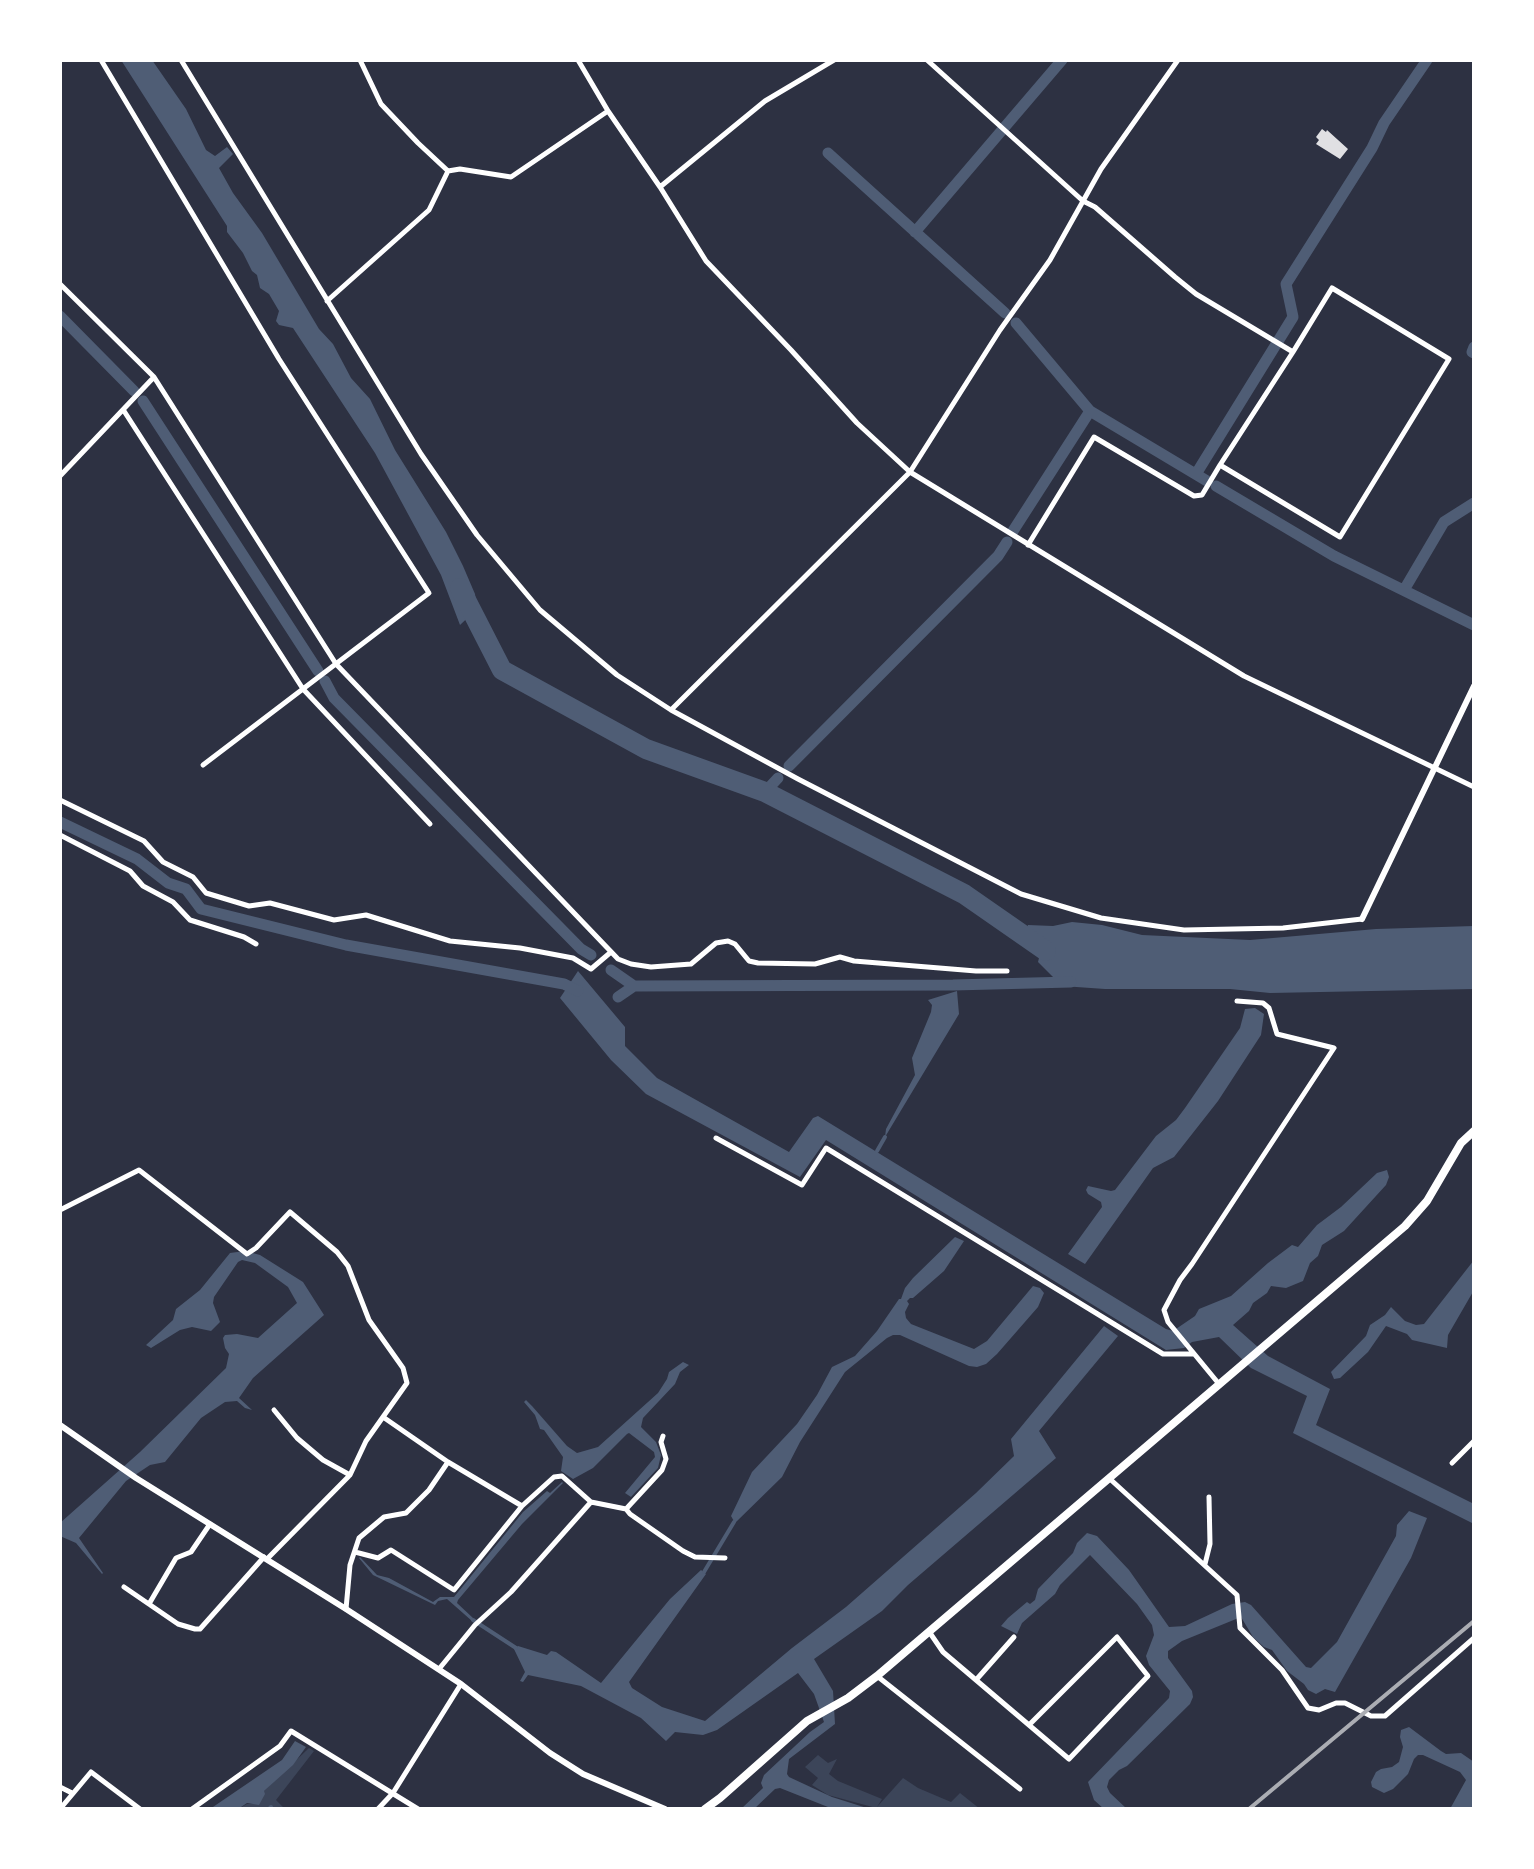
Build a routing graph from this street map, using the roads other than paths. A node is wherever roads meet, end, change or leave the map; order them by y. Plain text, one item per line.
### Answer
1 (101, 60) edge
2 (181, 60) edge
3 (360, 60) edge
4 (578, 60) edge
5 (834, 60) edge
6 (927, 60) edge
7 (1178, 60) edge
8 (608, 111) junction
9 (448, 171) junction
10 (660, 187) junction
11 (1084, 201) junction
12 (60, 284) edge
13 (327, 300) junction
14 (1293, 352) junction
15 (154, 377) junction
16 (124, 411) junction
17 (1220, 465) junction
18 (910, 472) junction
19 (60, 476) edge
20 (1028, 546) junction
21 (336, 664) junction
22 (1474, 686) edge
23 (303, 689) junction
24 (670, 710) junction
25 (204, 764) dead end
26 (1434, 768) junction
27 (1474, 787) edge
28 (60, 800) edge
29 (430, 824) dead end
30 (60, 835) edge
31 (1362, 919) joint
32 (256, 944) dead end
33 (612, 952) junction
34 (1008, 971) dead end
35 (1237, 1000) dead end
36 (1474, 1131) edge
37 (716, 1138) dead end
38 (60, 1210) edge
39 (1194, 1354) junction
40 (1219, 1384) junction
41 (274, 1410) dead end
42 (382, 1417) junction
43 (60, 1425) edge
44 (664, 1436) dead end
45 (1474, 1441) edge
46 (448, 1462) junction
47 (1452, 1463) dead end
48 (350, 1475) junction
49 (1108, 1477) junction
50 (1209, 1497) dead end
51 (591, 1502) junction
52 (522, 1506) junction
53 (626, 1509) junction
54 (210, 1524) junction
55 (355, 1552) junction
56 (266, 1558) junction
57 (725, 1558) dead end
58 (1205, 1564) junction
59 (124, 1587) dead end
60 (149, 1604) junction
61 (346, 1609) junction
62 (928, 1630) junction
63 (1014, 1637) dead end
64 (1474, 1638) edge
65 (439, 1669) junction
66 (877, 1676) junction
67 (976, 1680) junction
68 (460, 1684) junction
69 (1029, 1725) junction
70 (60, 1787) edge
71 (1020, 1789) dead end
72 (393, 1793) junction
73 (72, 1794) junction
74 (60, 1809) edge
75 (140, 1809) edge
76 (192, 1809) edge
77 (378, 1809) edge
78 (418, 1809) edge
79 (665, 1809) edge
80 (705, 1809) edge

1 - 21 street
2 - 13 street
3 - 9 street
4 - 8 street
5 - 10 street
6 - 11 street
7 - 11 street
8 - 9 street
8 - 10 street
9 - 13 street
10 - 18 street
11 - 14 street
11 - 18 street
12 - 15 street
13 - 24 street
14 - 17 street
14 - 17 street
15 - 16 street
15 - 21 street
16 - 19 street
16 - 23 street
17 - 20 street
18 - 20 street
18 - 24 street
20 - 26 street
21 - 23 street
21 - 33 street
22 - 26 main road
23 - 25 street
23 - 29 street
24 - 31 street
26 - 27 street
26 - 31 main road
28 - 33 street
30 - 32 street
33 - 34 street
35 - 39 street
36 - 40 main road
37 - 39 street
38 - 42 street
39 - 40 street
40 - 49 main road
41 - 48 street
42 - 46 street
42 - 48 street
43 - 54 main road
44 - 53 street
45 - 47 street
46 - 52 street
46 - 55 street
48 - 56 street
49 - 58 street
49 - 62 main road
50 - 58 street
51 - 52 street
51 - 53 street
51 - 65 street
52 - 55 street
53 - 57 street
54 - 56 main road
54 - 60 street
55 - 61 street
56 - 60 street
56 - 61 main road
58 - 64 street
59 - 60 street
61 - 65 main road
62 - 66 main road
62 - 67 street
63 - 67 street
65 - 68 main road
66 - 71 street
66 - 80 main road
67 - 69 street
68 - 72 street
68 - 79 main road
69 - 69 street
70 - 73 street
72 - 76 street
72 - 77 street
72 - 78 street
73 - 74 street
73 - 75 street

